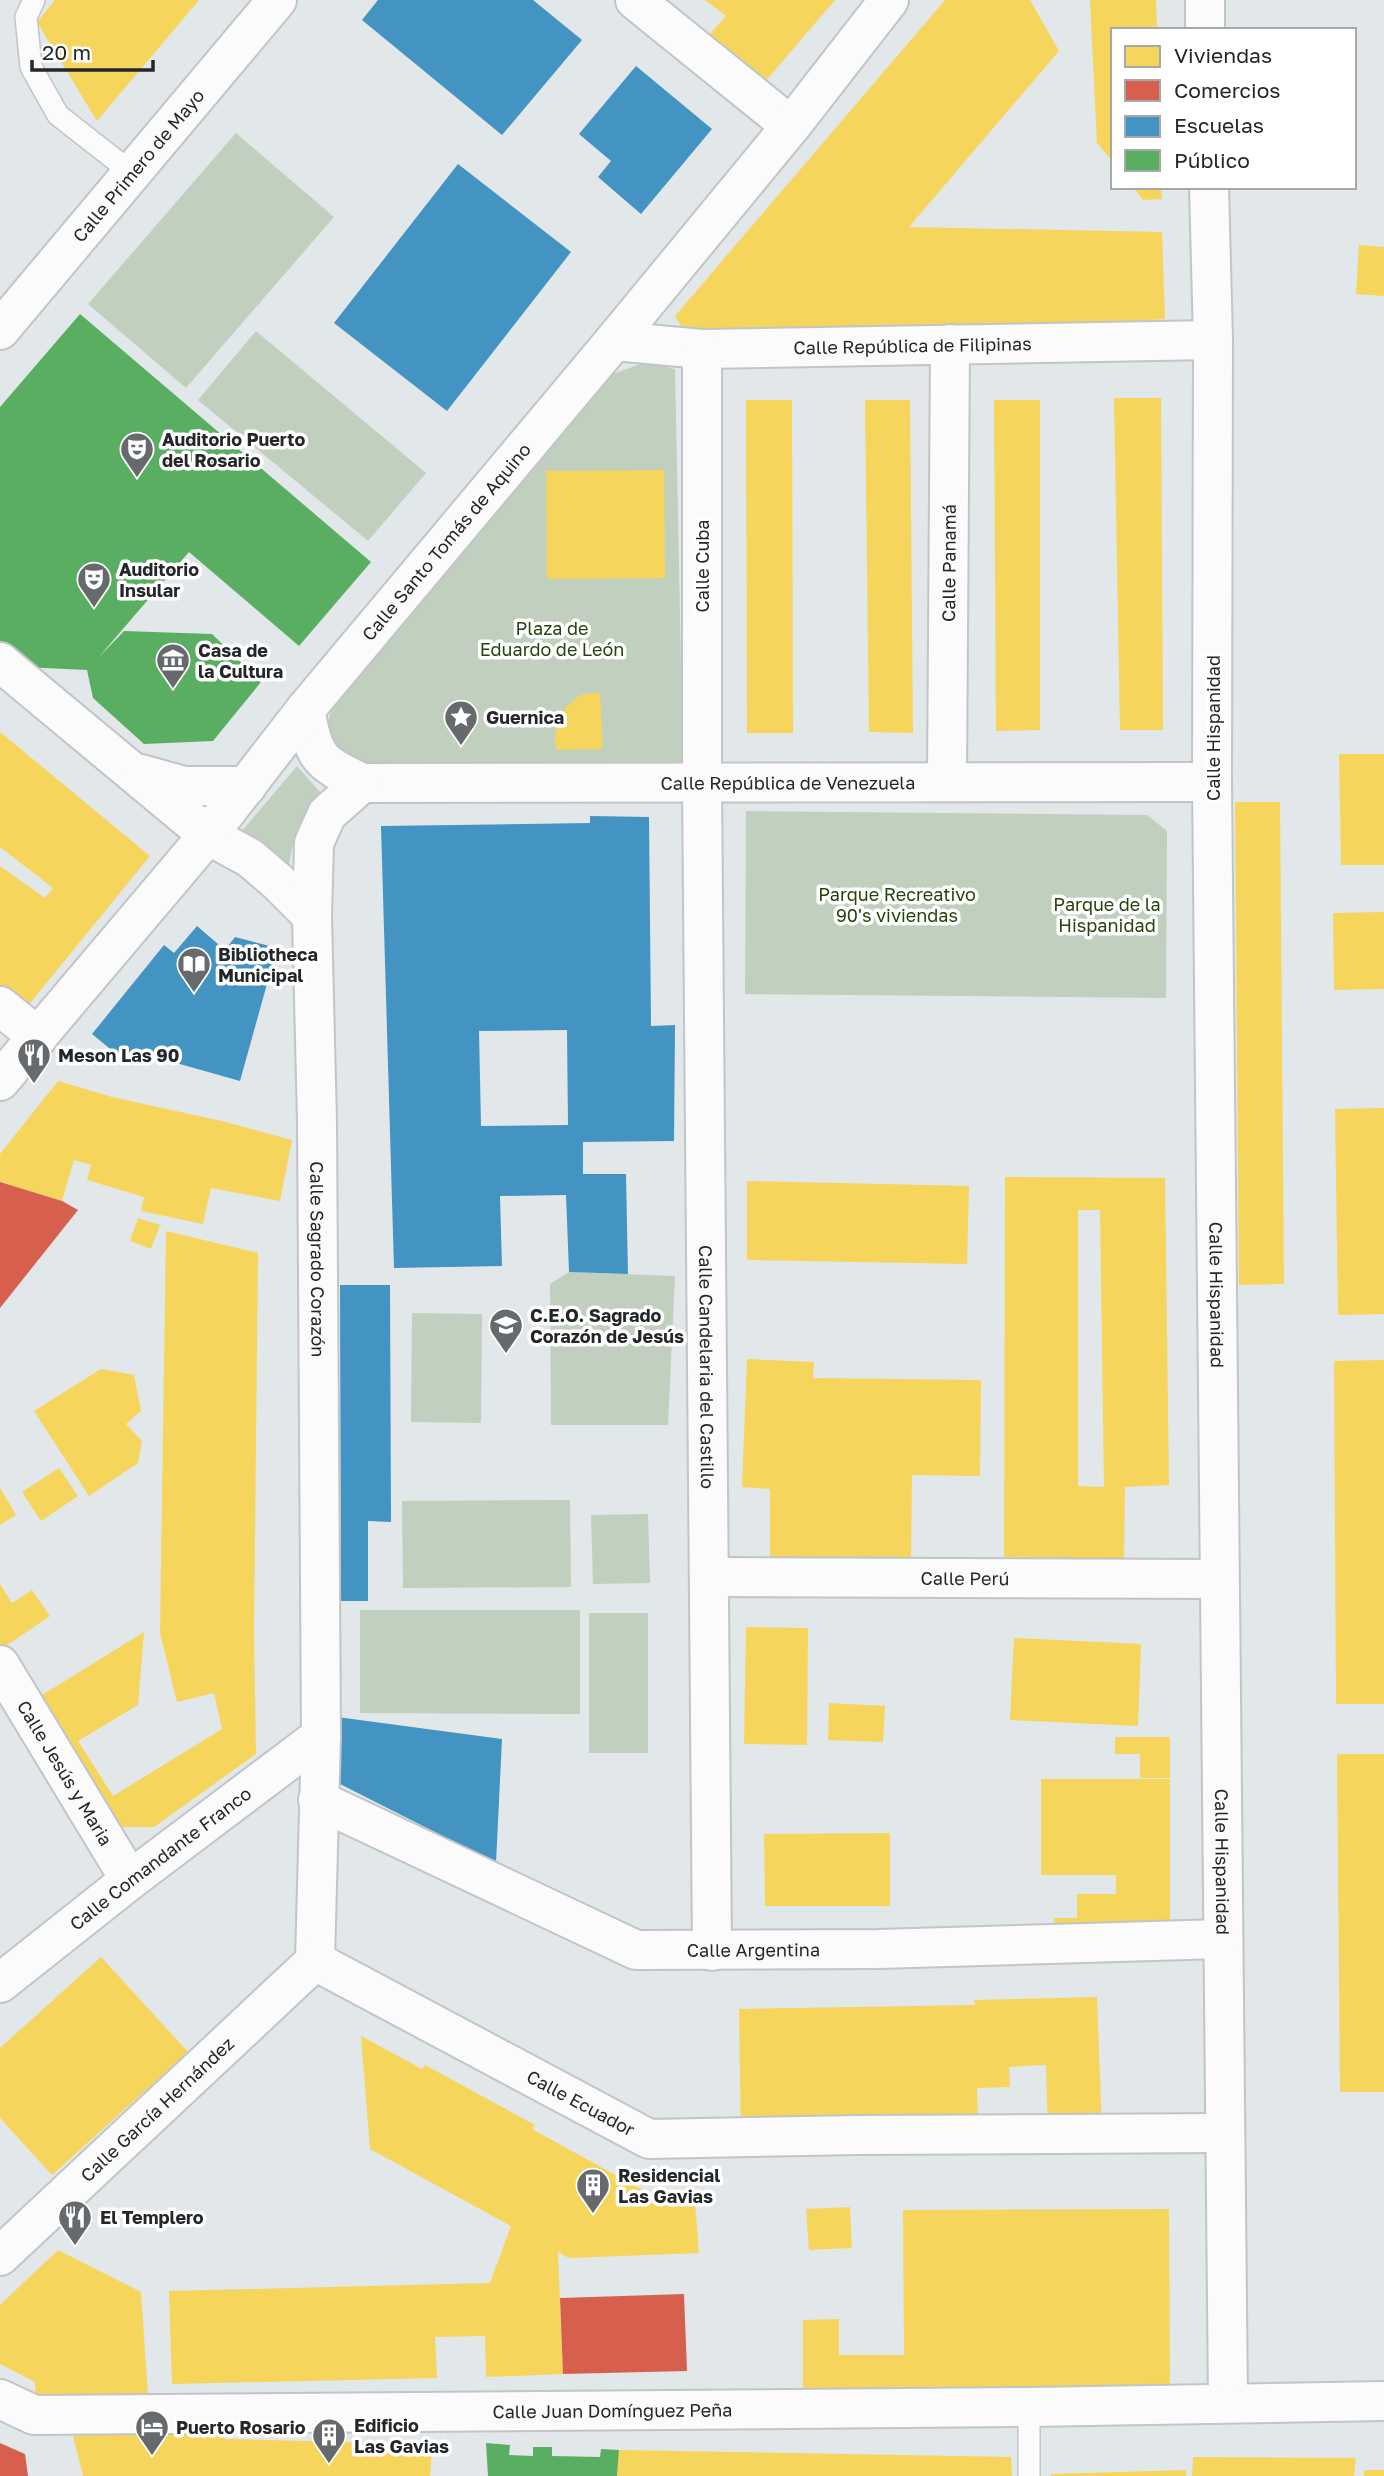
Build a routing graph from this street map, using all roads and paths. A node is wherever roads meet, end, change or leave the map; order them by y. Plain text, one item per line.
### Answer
1 (34, 0) edge
2 (277, 0) edge
3 (635, 0) edge
4 (889, 0) edge
5 (1205, 0) edge
6 (1205, 28) edge
7 (791, 125) junction
8 (132, 173) junction
9 (1209, 189) edge
10 (0, 330) edge
11 (1213, 340) junction
12 (614, 341) junction
13 (950, 344) junction
14 (702, 349) junction
15 (0, 663) edge
16 (305, 710) junction
17 (129, 770) junction
18 (947, 782) junction
19 (1212, 782) junction
20 (362, 783) junction
21 (702, 783) junction
22 (247, 786) junction
23 (208, 835) junction
24 (312, 916) junction
25 (0, 1006) edge
26 (38, 1037) junction
27 (0, 1081) edge
28 (709, 1577) junction
29 (1219, 1579) junction
30 (0, 1665) edge
31 (321, 1736) junction
32 (318, 1800) junction
33 (130, 1880) junction
34 (1222, 1939) junction
35 (712, 1951) junction
36 (315, 1961) junction
37 (0, 1983) edge
38 (1224, 2133) junction
39 (0, 2256) edge
40 (0, 2399) edge
41 (1384, 2401) edge
42 (1228, 2402) junction
43 (1029, 2407) junction
44 (1029, 2476) edge

1 - 8 lane
2 - 8 street, Calle Primero de Mayo
3 - 7 street
4 - 7 street, Calle Santo Tomás de Aquino
5 - 6 street
7 - 12 street, Calle Santo Tomás de Aquino
8 - 10 street, Calle Primero de Mayo
9 - 11 street, Calle Hispanidad
11 - 13 street, Calle República de Filipinas
11 - 19 street, Calle Hispanidad
12 - 14 street, Calle República de Filipinas
12 - 16 street, Calle Santo Tomás de Aquino
13 - 14 street, Calle República de Filipinas
13 - 18 street, Calle Panamá
14 - 21 street, Calle Cuba
15 - 17 street
16 - 20 street
16 - 22 street, Calle Santo Tomás de Aquino
17 - 22 street
17 - 23 street
18 - 19 street, Calle República de Venezuela
18 - 21 street, Calle República de Venezuela
19 - 29 street, Calle Hispanidad
20 - 21 street, Calle República de Venezuela
20 - 24 street, Calle Sagrado Corazón
21 - 28 street, Calle Candelaria del Castillo
22 - 23 street, Calle Santo Tomás de Aquino
23 - 24 street
23 - 26 street, Calle Santo Tomás de Aquino
24 - 31 street, Calle Sagrado Corazón
25 - 26 street
26 - 27 street, Calle Santo Tomás de Aquino
28 - 29 street, Calle Perú
28 - 35 street, Calle Candelaria del Castillo
29 - 34 street, Calle Hispanidad
30 - 33 street, Calle Jesús y Maria
31 - 32 street
31 - 33 street, Calle Comandante Franco
32 - 35 street, Calle Argentina
32 - 36 street
33 - 37 street, Calle Comandante Franco
34 - 35 street, Calle Argentina
34 - 38 street, Calle Hispanidad
36 - 38 street, Calle Ecuador
36 - 39 street, Calle García Hernández
38 - 42 street, Calle Hispanidad
40 - 43 street, Calle Juan Domínguez Peña
41 - 42 street, Calle Juan Domínguez Peña
42 - 43 street, Calle Juan Domínguez Peña
43 - 44 lane

